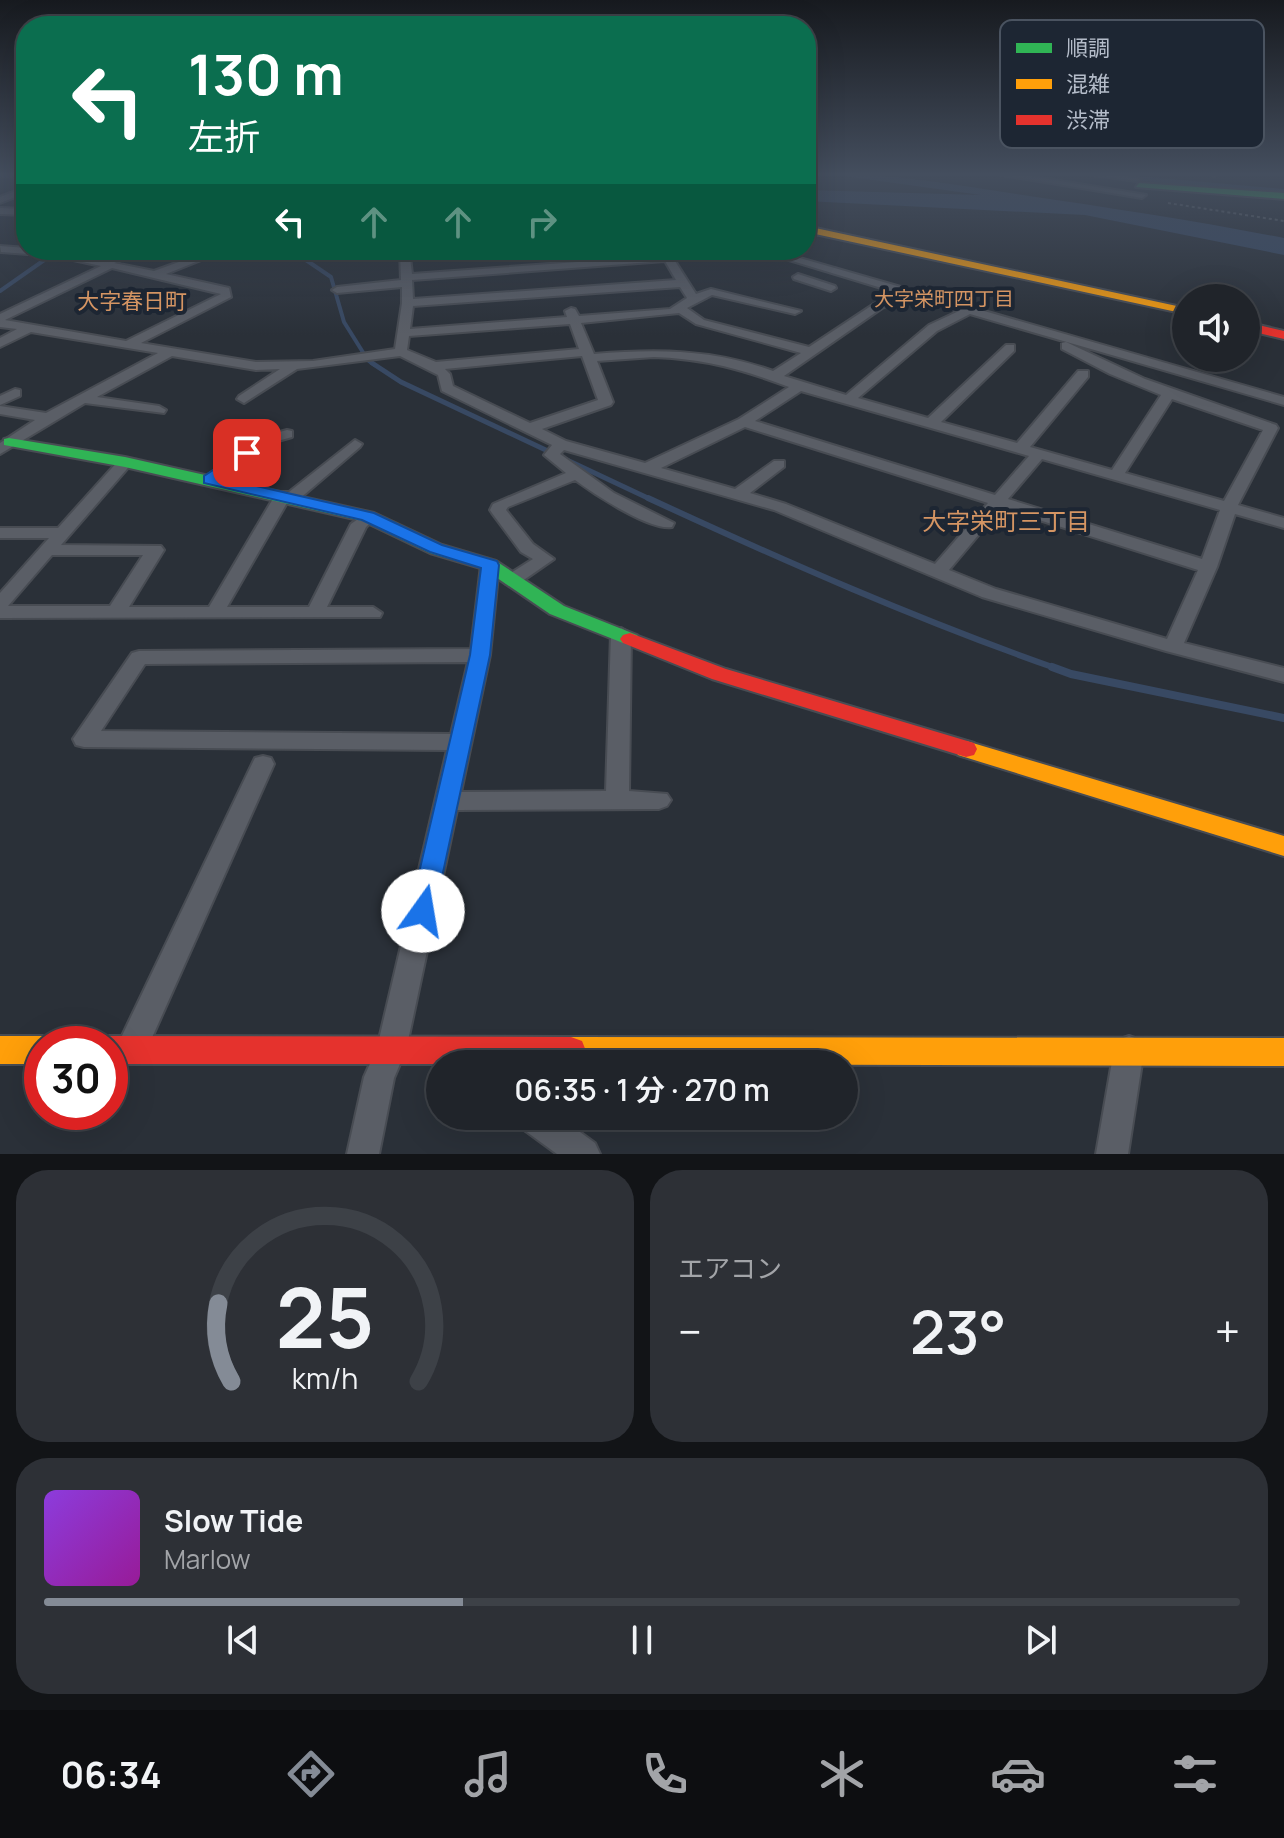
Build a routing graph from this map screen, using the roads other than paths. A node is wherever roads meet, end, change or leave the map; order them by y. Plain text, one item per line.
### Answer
1 (816, 231) edge
2 (86, 260) edge
3 (117, 260) edge
4 (194, 260) edge
5 (406, 260) edge
6 (608, 260) edge
7 (670, 260) edge
8 (795, 260) edge
9 (106, 264) junction
10 (541, 267) junction
11 (840, 273) junction
12 (153, 275) junction
13 (798, 277) dead end
14 (407, 280) junction
15 (685, 283) junction
16 (815, 283) junction
17 (831, 288) dead end
18 (337, 290) dead end
19 (564, 292) junction
20 (549, 293) junction
21 (907, 293) junction
22 (693, 299) junction
23 (408, 303) junction
24 (1172, 308) edge
25 (680, 309) junction
26 (795, 311) dead end
27 (967, 311) junction
28 (574, 319) junction
29 (1, 323) edge
30 (29, 328) junction
31 (1260, 329) edge
32 (404, 333) junction
33 (1284, 335) edge
34 (1065, 339) junction
35 (0, 343) edge
36 (129, 344) junction
37 (1010, 348) dead end
38 (809, 351) junction
39 (169, 352) junction
40 (401, 352) junction
41 (588, 355) junction
42 (295, 366) junction
43 (434, 366) junction
44 (1083, 374) dead end
45 (773, 377) junction
46 (799, 386) junction
47 (1170, 392) junction
48 (15, 393) dead end
49 (82, 399) junction
50 (244, 399) dead end
51 (848, 400) junction
52 (0, 401) edge
53 (1284, 401) edge
54 (0, 410) edge
55 (159, 410) dead end
56 (48, 418) junction
57 (744, 422) junction
58 (931, 423) junction
59 (528, 429) junction
60 (287, 434) dead end
61 (355, 444) dead end
62 (5, 446) edge
63 (1021, 448) junction
64 (556, 449) junction
65 (1039, 453) junction
66 (125, 462) junction
67 (779, 464) dead end
68 (648, 468) junction
69 (577, 474) junction
70 (1116, 475) junction
71 (209, 480) junction
72 (737, 495) junction
73 (287, 496) junction
74 (999, 500) junction
75 (1229, 507) junction
76 (368, 517) junction
77 (666, 523) dead end
78 (1284, 523) edge
79 (0, 533) edge
80 (63, 533) junction
81 (48, 550) junction
82 (490, 565) junction
83 (1208, 567) junction
84 (939, 571) junction
85 (512, 580) junction
86 (0, 604) edge
87 (0, 612) edge
88 (116, 612) junction
89 (215, 612) junction
90 (315, 613) junction
91 (373, 613) dead end
92 (621, 634) junction
93 (1173, 647) junction
94 (480, 655) junction
95 (1284, 675) edge
96 (462, 742) junction
97 (263, 764) dead end
98 (659, 800) dead end
99 (449, 801) junction
100 (617, 801) junction
101 (1284, 846) edge
102 (128, 1036) edge
103 (0, 1050) edge
104 (24, 1050) edge
105 (128, 1050) edge
106 (391, 1050) junction
107 (1129, 1050) junction
108 (1284, 1052) edge
109 (858, 1054) edge
110 (426, 1055) edge
111 (551, 1130) edge
112 (363, 1154) edge
113 (584, 1154) edge
114 (1112, 1154) edge

1 - 24 street
2 - 9 street
3 - 9 street
4 - 12 street
5 - 14 street
6 - 10 street
7 - 15 street
8 - 11 street
9 - 12 street
9 - 29 street
10 - 14 street
10 - 20 street
11 - 16 street
11 - 21 street
12 - 36 street
13 - 16 street
14 - 18 street
14 - 23 street
15 - 19 street
15 - 22 street
16 - 17 street
19 - 20 street
19 - 28 street
20 - 23 street
21 - 27 street
21 - 38 street
22 - 25 street
22 - 26 street
23 - 32 street
25 - 28 street
25 - 38 street
27 - 34 street
27 - 51 street
28 - 32 street
28 - 41 street
29 - 30 street
30 - 35 street
30 - 36 street
31 - 33 street
32 - 40 street
34 - 47 street
34 - 53 street
36 - 39 street
37 - 58 street
38 - 45 street
39 - 42 street
39 - 49 street
40 - 42 street
40 - 43 street
41 - 43 street
41 - 45 street
41 - 59 street
42 - 50 street
43 - 59 street
44 - 63 street
45 - 46 street
46 - 51 street
46 - 57 street
47 - 70 street
47 - 75 street
48 - 52 street
49 - 55 street
49 - 56 street
51 - 58 street
54 - 56 street
56 - 62 street
57 - 68 street
57 - 74 street
58 - 63 street
59 - 64 street
60 - 71 street
61 - 73 street
62 - 66 street
63 - 65 street
64 - 68 street
64 - 69 street
65 - 70 street
65 - 74 street
66 - 71 street
66 - 80 street
67 - 72 street
68 - 72 street
69 - 77 street
69 - 85 street
70 - 75 street
71 - 73 street
72 - 84 street
73 - 76 street
73 - 89 street
74 - 83 street
74 - 84 street
75 - 78 street
75 - 83 street
76 - 82 street
76 - 90 street
79 - 80 street
80 - 81 street
81 - 86 street
81 - 88 street
82 - 85 street
82 - 94 street
83 - 93 street
84 - 93 street
85 - 92 street
87 - 88 street
88 - 89 street
89 - 90 street
90 - 91 street
92 - 100 street
92 - 101 street
93 - 95 street
94 - 96 street
94 - 96 street
96 - 99 street
97 - 102 street
98 - 100 street
99 - 100 street
99 - 106 street
103 - 104 street
105 - 106 street
106 - 110 street
106 - 112 street
107 - 108 street
107 - 109 street
107 - 114 street
111 - 113 street

